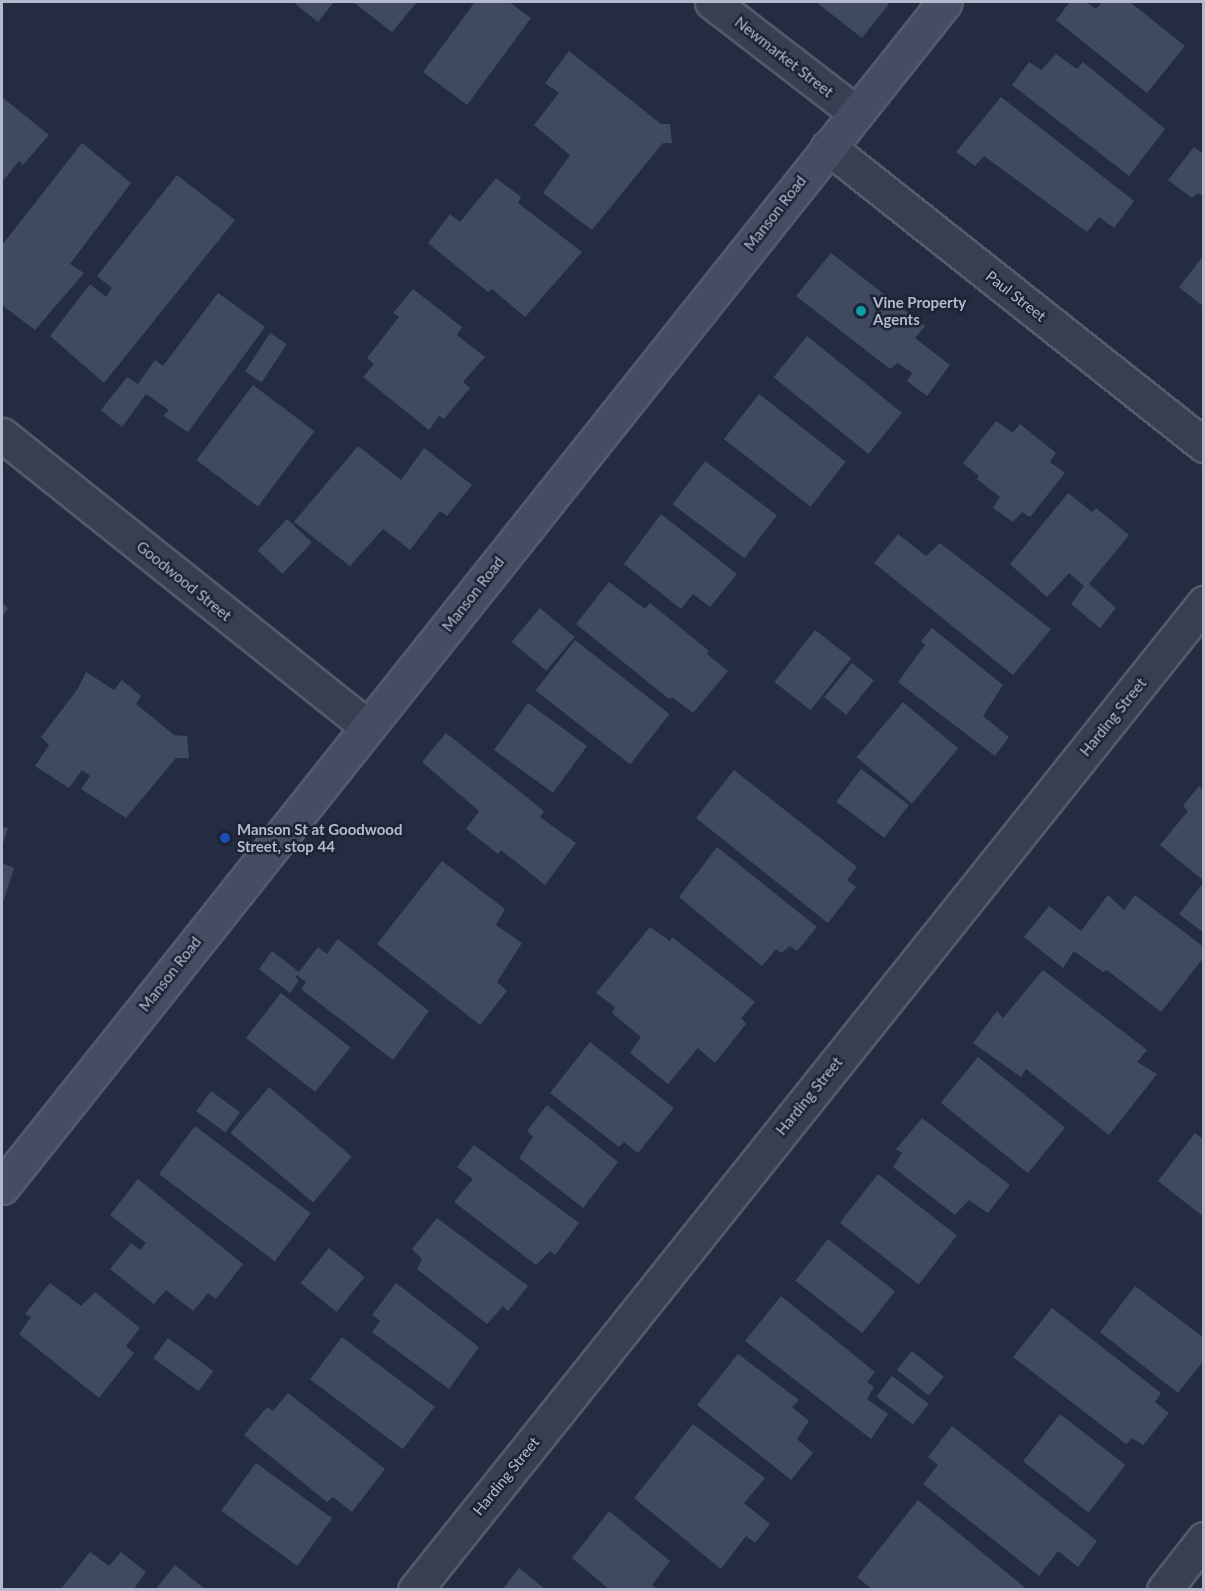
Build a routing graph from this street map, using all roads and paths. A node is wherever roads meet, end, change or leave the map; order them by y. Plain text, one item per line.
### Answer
1 (712, 2) edge
2 (945, 2) edge
3 (856, 113) junction
4 (828, 147) junction
5 (2, 435) edge
6 (1203, 445) edge
7 (1203, 603) edge
8 (367, 726) junction
9 (2, 1187) edge
10 (1203, 1539) edge
11 (415, 1590) edge
12 (1164, 1590) edge

1 - 3 street, Newmarket Street
2 - 3 street, Manson Road
3 - 4 street, Manson Road
4 - 6 street, Paul Street
4 - 8 street, Manson Road
5 - 8 street, Goodwood Street
7 - 11 street, Harding Street
8 - 9 street, Manson Road
10 - 12 street

